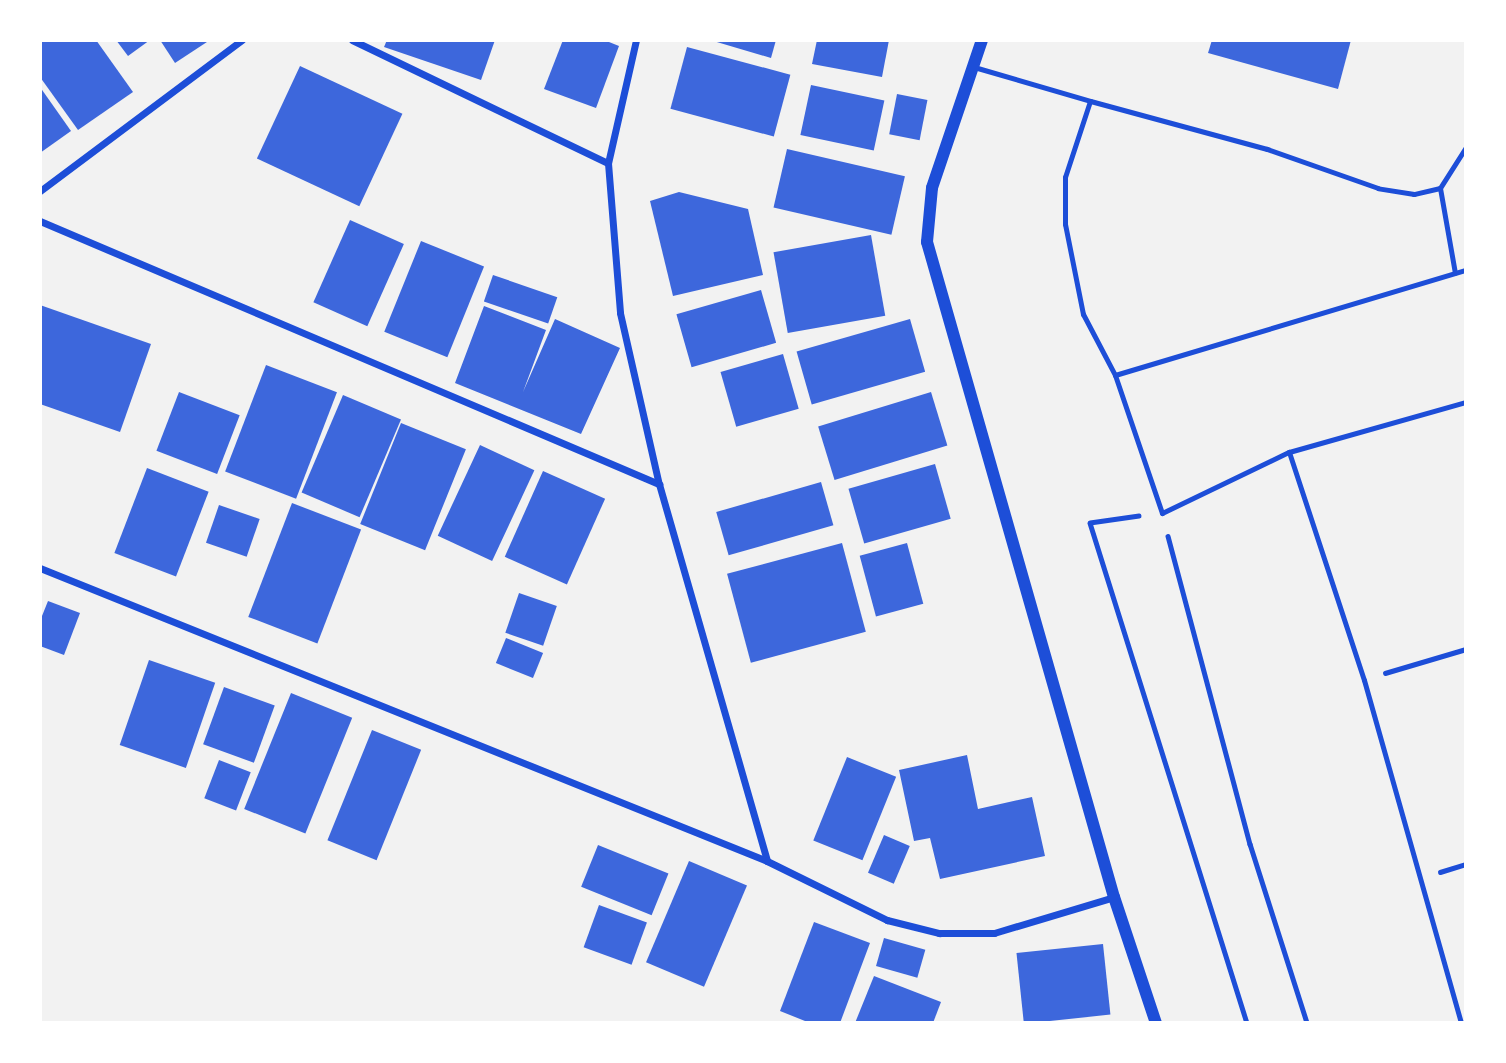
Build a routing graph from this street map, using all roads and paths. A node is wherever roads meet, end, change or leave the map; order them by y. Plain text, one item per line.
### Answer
1 (242, 40) edge
2 (352, 40) edge
3 (636, 40) edge
4 (982, 40) edge
5 (974, 67) junction
6 (1090, 101) junction
7 (1466, 147) edge
8 (608, 163) junction
9 (1440, 188) junction
10 (40, 191) edge
11 (40, 221) edge
12 (1466, 270) edge
13 (1455, 273) junction
14 (1115, 375) junction
15 (1466, 401) edge
16 (1289, 452) junction
17 (659, 484) junction
18 (1162, 513) junction
19 (40, 568) edge
20 (1466, 649) edge
21 (1364, 680) junction
22 (766, 862) junction
23 (1114, 897) junction
24 (1156, 1023) edge
25 (1247, 1023) edge
26 (1307, 1023) edge
27 (1461, 1023) edge

1 - 10 street
2 - 8 street
3 - 8 street
4 - 5 street
5 - 6 lane
5 - 23 street
6 - 9 lane
6 - 14 lane
7 - 9 lane
8 - 17 street
9 - 13 lane
11 - 17 street
12 - 13 lane
13 - 14 lane
14 - 18 lane
15 - 16 lane
16 - 18 lane
16 - 21 lane
17 - 22 street
18 - 25 path
18 - 26 path
19 - 22 street
20 - 21 path
21 - 27 lane
22 - 23 street
23 - 24 street

